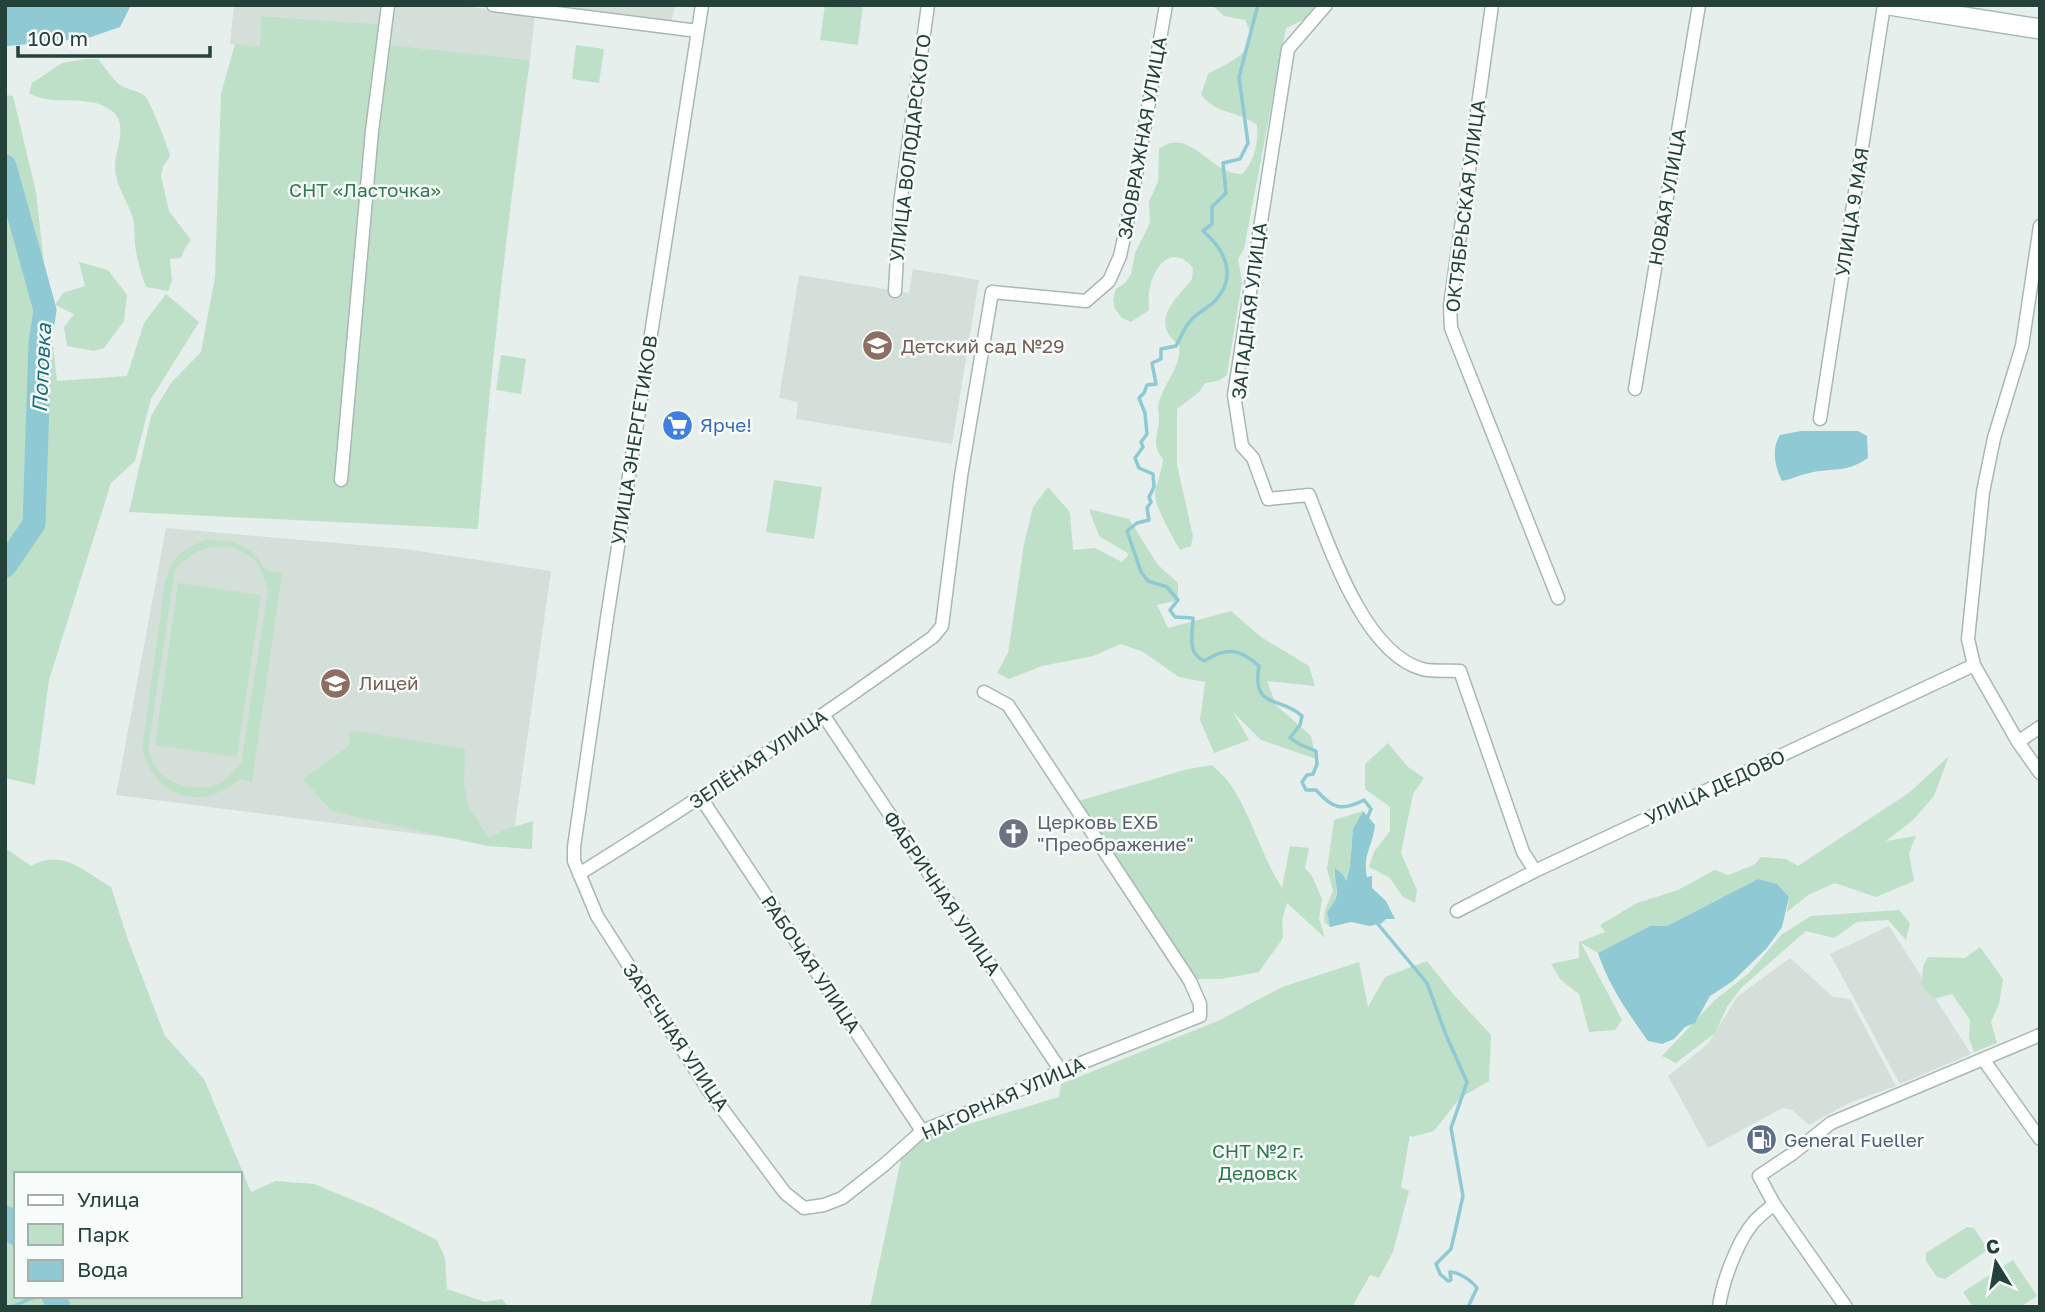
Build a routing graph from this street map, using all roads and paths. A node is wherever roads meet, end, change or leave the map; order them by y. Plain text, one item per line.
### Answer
1 (388, 5) edge
2 (492, 5) edge
3 (702, 5) edge
4 (928, 5) edge
5 (1166, 5) edge
6 (1326, 5) edge
7 (1492, 5) edge
8 (1699, 5) edge
9 (1884, 5) edge
10 (1889, 5) edge
11 (2040, 29) edge
12 (698, 31) junction
13 (2040, 226) edge
14 (895, 291) dead end
15 (1635, 389) dead end
16 (1820, 419) dead end
17 (341, 480) dead end
18 (1558, 598) dead end
19 (933, 637) joint
20 (1974, 665) junction
21 (984, 692) dead end
22 (824, 716) junction
23 (2040, 727) edge
24 (2018, 742) junction
25 (2040, 774) edge
26 (701, 798) junction
27 (1535, 871) junction
28 (579, 874) junction
29 (1457, 911) dead end
30 (2040, 1035) edge
31 (1983, 1059) junction
32 (1061, 1071) junction
33 (922, 1130) junction
34 (2040, 1139) edge
35 (785, 1193) joint
36 (1778, 1209) junction
37 (1719, 1307) edge
38 (1846, 1307) edge

1 - 17 street
2 - 12 street
3 - 12 street, УЛИЦА ЭНЕРГЕТИКОВ
4 - 14 street, УЛИЦА ВОЛОДАРСКОГО
5 - 19 street, ЗАОВРАЖНАЯ УЛИЦА
6 - 27 street, ЗАПАДНАЯ УЛИЦА
7 - 18 street, ОКТЯБРЬСКАЯ УЛИЦА
8 - 15 street, НОВАЯ УЛИЦА
9 - 16 street, УЛИЦА 9 МАЯ
10 - 11 street
12 - 28 street, УЛИЦА ЭНЕРГЕТИКОВ
13 - 20 street
19 - 22 street, ЗЕЛЁНАЯ УЛИЦА
20 - 24 street
20 - 27 street, УЛИЦА ДЕДОВО
21 - 32 street, НАГОРНАЯ УЛИЦА
22 - 26 street, ЗЕЛЁНАЯ УЛИЦА
22 - 32 street, ФАБРИЧНАЯ УЛИЦА
23 - 24 street
24 - 25 street
26 - 28 street, ЗЕЛЁНАЯ УЛИЦА
26 - 33 street, РАБОЧАЯ УЛИЦА
27 - 29 street, УЛИЦА ДЕДОВО
28 - 35 street, ЗАРЕЧНАЯ УЛИЦА
30 - 31 street
31 - 34 street
31 - 36 street
32 - 33 street, НАГОРНАЯ УЛИЦА
33 - 35 street, НАГОРНАЯ УЛИЦА
36 - 37 street
36 - 38 street

